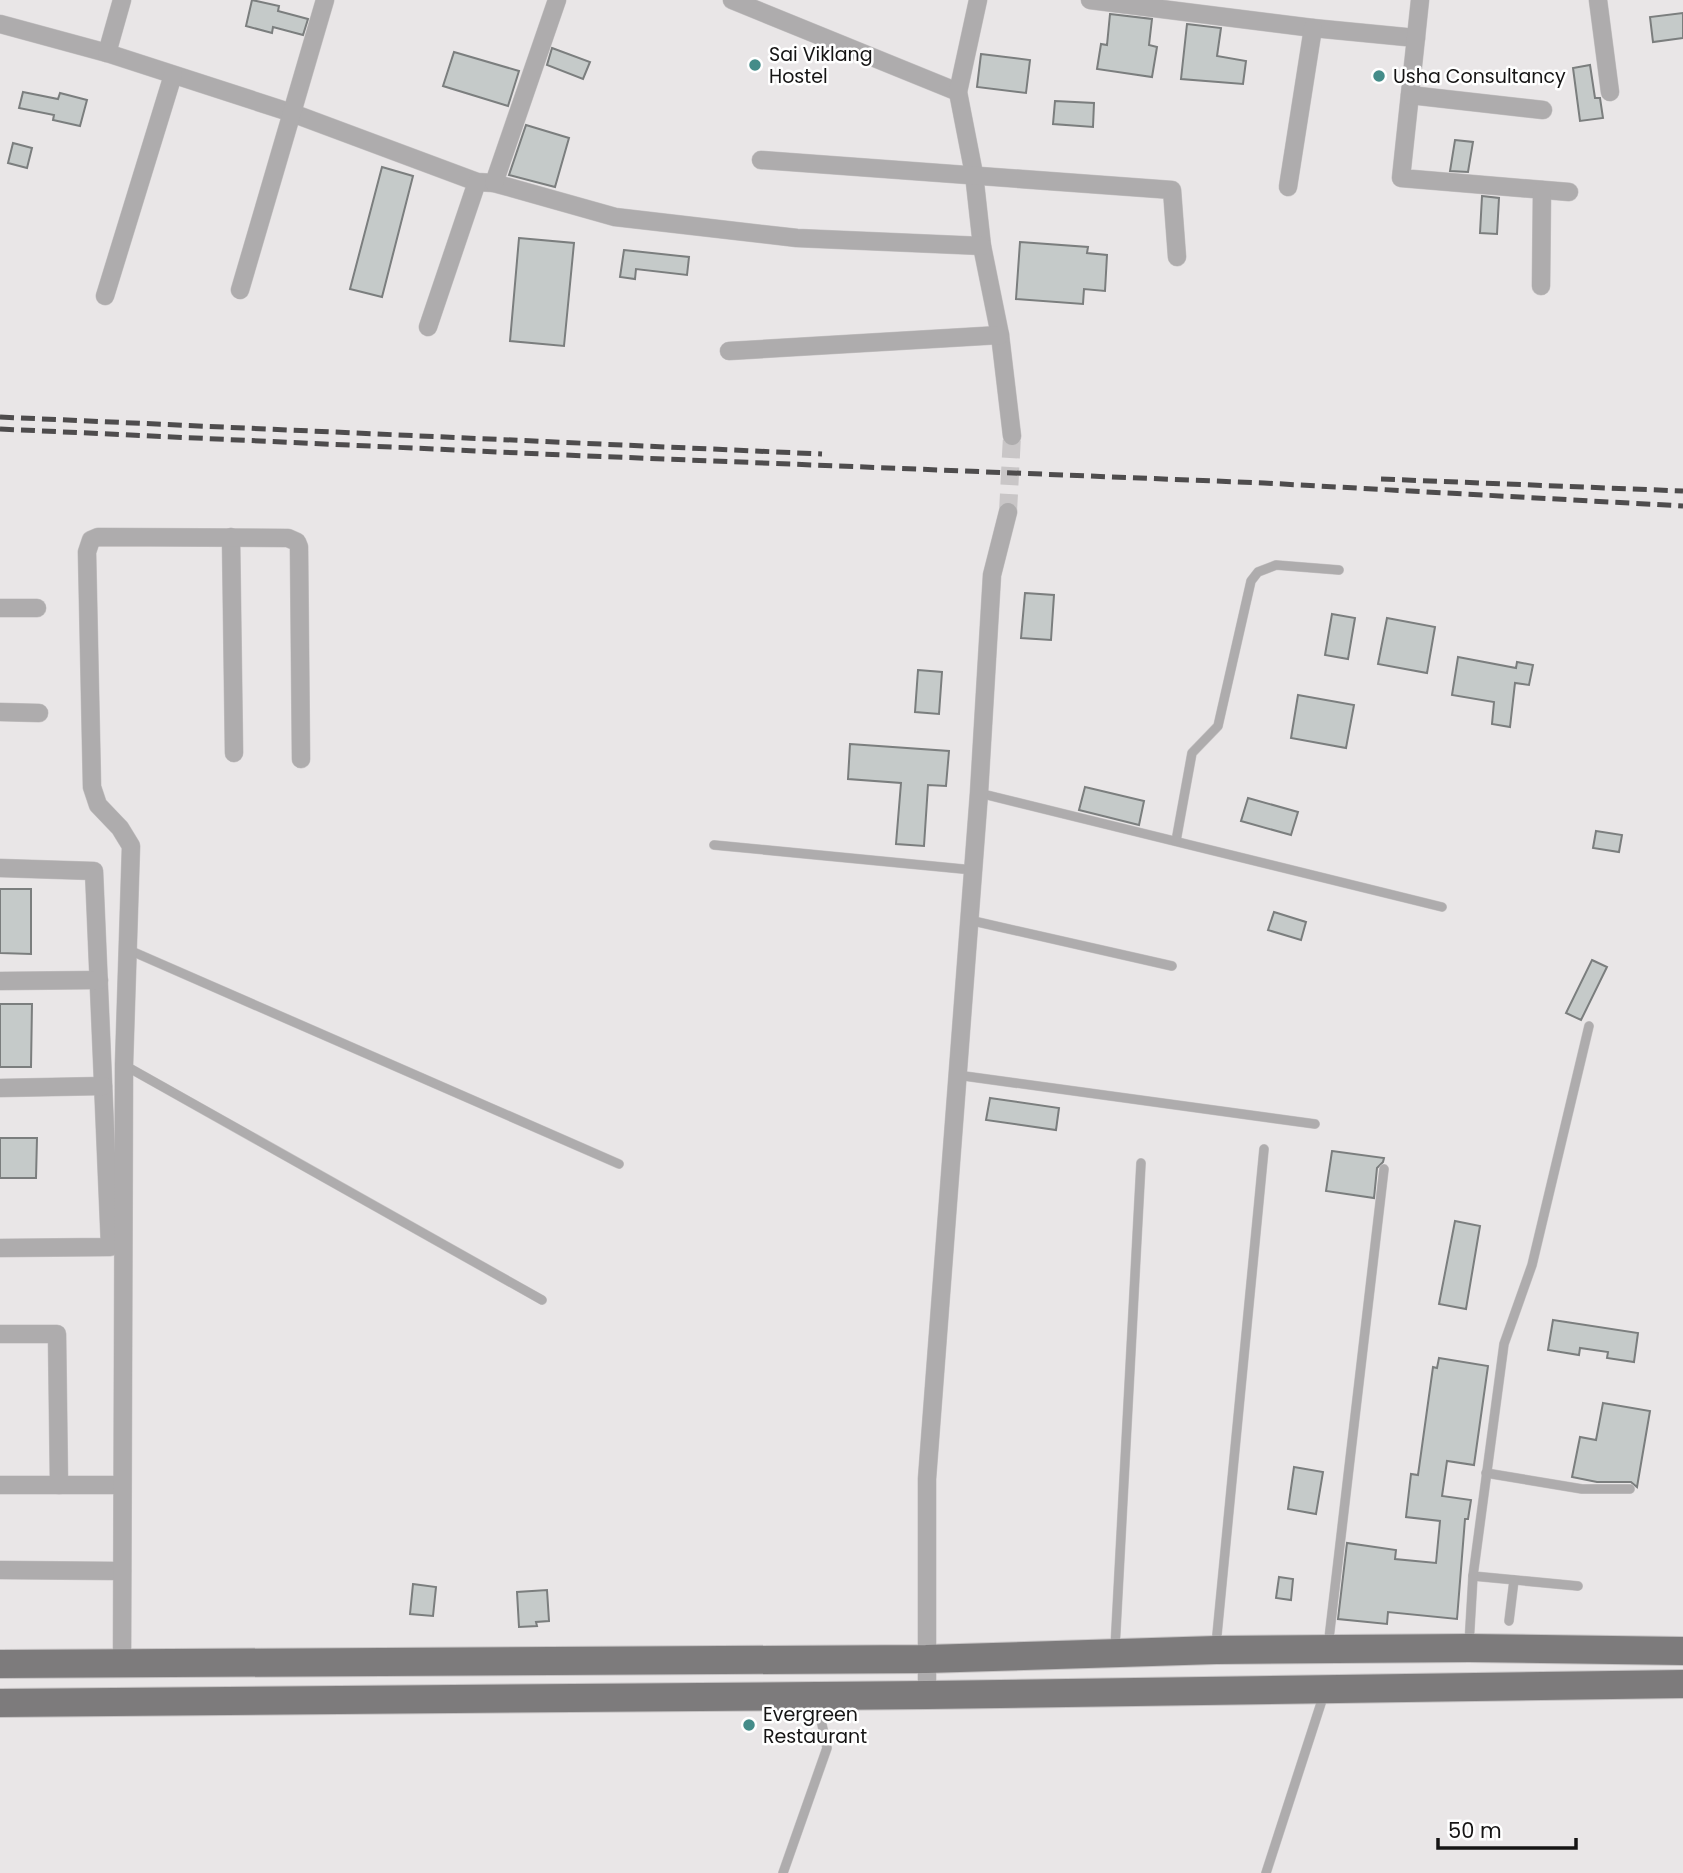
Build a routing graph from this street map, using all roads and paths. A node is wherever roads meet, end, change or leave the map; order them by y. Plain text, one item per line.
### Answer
1 (122, 0) edge
2 (325, 0) edge
3 (557, 0) edge
4 (732, 0) edge
5 (978, 0) edge
6 (1090, 0) edge
7 (1420, 0) edge
8 (1598, 0) edge
9 (0, 24) edge
10 (1313, 28) junction
11 (1416, 38) junction
12 (107, 53) junction
13 (173, 75) junction
14 (958, 92) junction
15 (1610, 92) dead end
16 (1410, 95) junction
17 (1543, 110) dead end
18 (292, 113) junction
19 (761, 160) dead end
20 (974, 174) junction
21 (486, 182) junction
22 (1288, 187) dead end
23 (1542, 190) junction
24 (1569, 192) dead end
25 (982, 246) junction
26 (1177, 257) dead end
27 (1541, 286) dead end
28 (240, 290) dead end
29 (105, 296) dead end
30 (428, 327) dead end
31 (1000, 335) junction
32 (729, 351) dead end
33 (1012, 436) tunnel mouth
34 (1008, 512) tunnel mouth
35 (231, 537) junction
36 (1339, 570) dead end
37 (0, 608) edge
38 (37, 608) dead end
39 (0, 712) edge
40 (39, 713) dead end
41 (234, 753) dead end
42 (301, 759) dead end
43 (979, 793) junction
44 (1176, 841) junction
45 (713, 845) dead end
46 (0, 868) edge
47 (973, 870) junction
48 (1442, 907) dead end
49 (969, 920) junction
50 (129, 950) junction
51 (1172, 966) dead end
52 (99, 979) junction
53 (0, 981) edge
54 (1589, 1026) dead end
55 (124, 1065) junction
56 (957, 1075) junction
57 (103, 1086) junction
58 (0, 1088) edge
59 (1315, 1124) dead end
60 (1264, 1149) dead end
61 (1141, 1163) dead end
62 (619, 1164) dead end
63 (1384, 1169) dead end
64 (0, 1248) edge
65 (542, 1300) dead end
66 (0, 1334) edge
67 (1486, 1473) junction
68 (0, 1485) edge
69 (58, 1485) junction
70 (122, 1485) junction
71 (1630, 1489) dead end
72 (0, 1570) edge
73 (122, 1571) junction
74 (1473, 1576) junction
75 (1514, 1580) junction
76 (1578, 1586) dead end
77 (1509, 1621) dead end
78 (1469, 1648) junction
79 (1216, 1650) junction
80 (1328, 1651) junction
81 (1683, 1651) edge
82 (1114, 1653) junction
83 (926, 1659) junction
84 (0, 1664) edge
85 (122, 1665) junction
86 (1683, 1684) edge
87 (1325, 1689) junction
88 (927, 1695) junction
89 (816, 1696) junction
90 (0, 1703) edge
91 (783, 1873) edge
92 (1266, 1873) edge

1 - 12 street
2 - 18 street
3 - 21 street
4 - 14 street
5 - 14 street
6 - 10 street
7 - 11 street
8 - 15 street
9 - 12 street
10 - 11 street
10 - 22 street
11 - 16 street
12 - 13 street
13 - 18 street
13 - 29 street
14 - 20 street
16 - 17 street
16 - 23 street
18 - 21 street
18 - 28 street
19 - 20 street
20 - 25 street
20 - 26 street
21 - 25 street
21 - 30 street
23 - 24 street
23 - 27 street
25 - 31 street
31 - 32 street
31 - 33 street
34 - 43 street
35 - 41 street
35 - 42 street
35 - 50 street
36 - 44 lane
37 - 38 street
39 - 40 street
43 - 44 lane
43 - 47 street
44 - 48 lane
45 - 47 lane
46 - 52 street
47 - 49 street
49 - 51 lane
49 - 56 street
50 - 55 street
50 - 62 lane
52 - 53 street
52 - 57 street
54 - 67 lane
55 - 65 lane
55 - 70 street
56 - 59 lane
56 - 83 street
57 - 58 street
57 - 64 street
60 - 79 lane
61 - 82 lane
63 - 80 lane
66 - 69 street
67 - 71 lane
67 - 74 lane
68 - 69 street
69 - 70 street
70 - 73 street
72 - 73 street
73 - 85 street
74 - 75 lane
74 - 78 lane
75 - 76 lane
75 - 77 lane
78 - 80 main road
78 - 81 main road
79 - 80 main road
79 - 82 main road
82 - 83 main road
83 - 85 main road
83 - 88 street
84 - 85 main road
86 - 87 main road
87 - 88 main road
87 - 92 lane
88 - 89 main road
89 - 90 main road
89 - 91 lane

